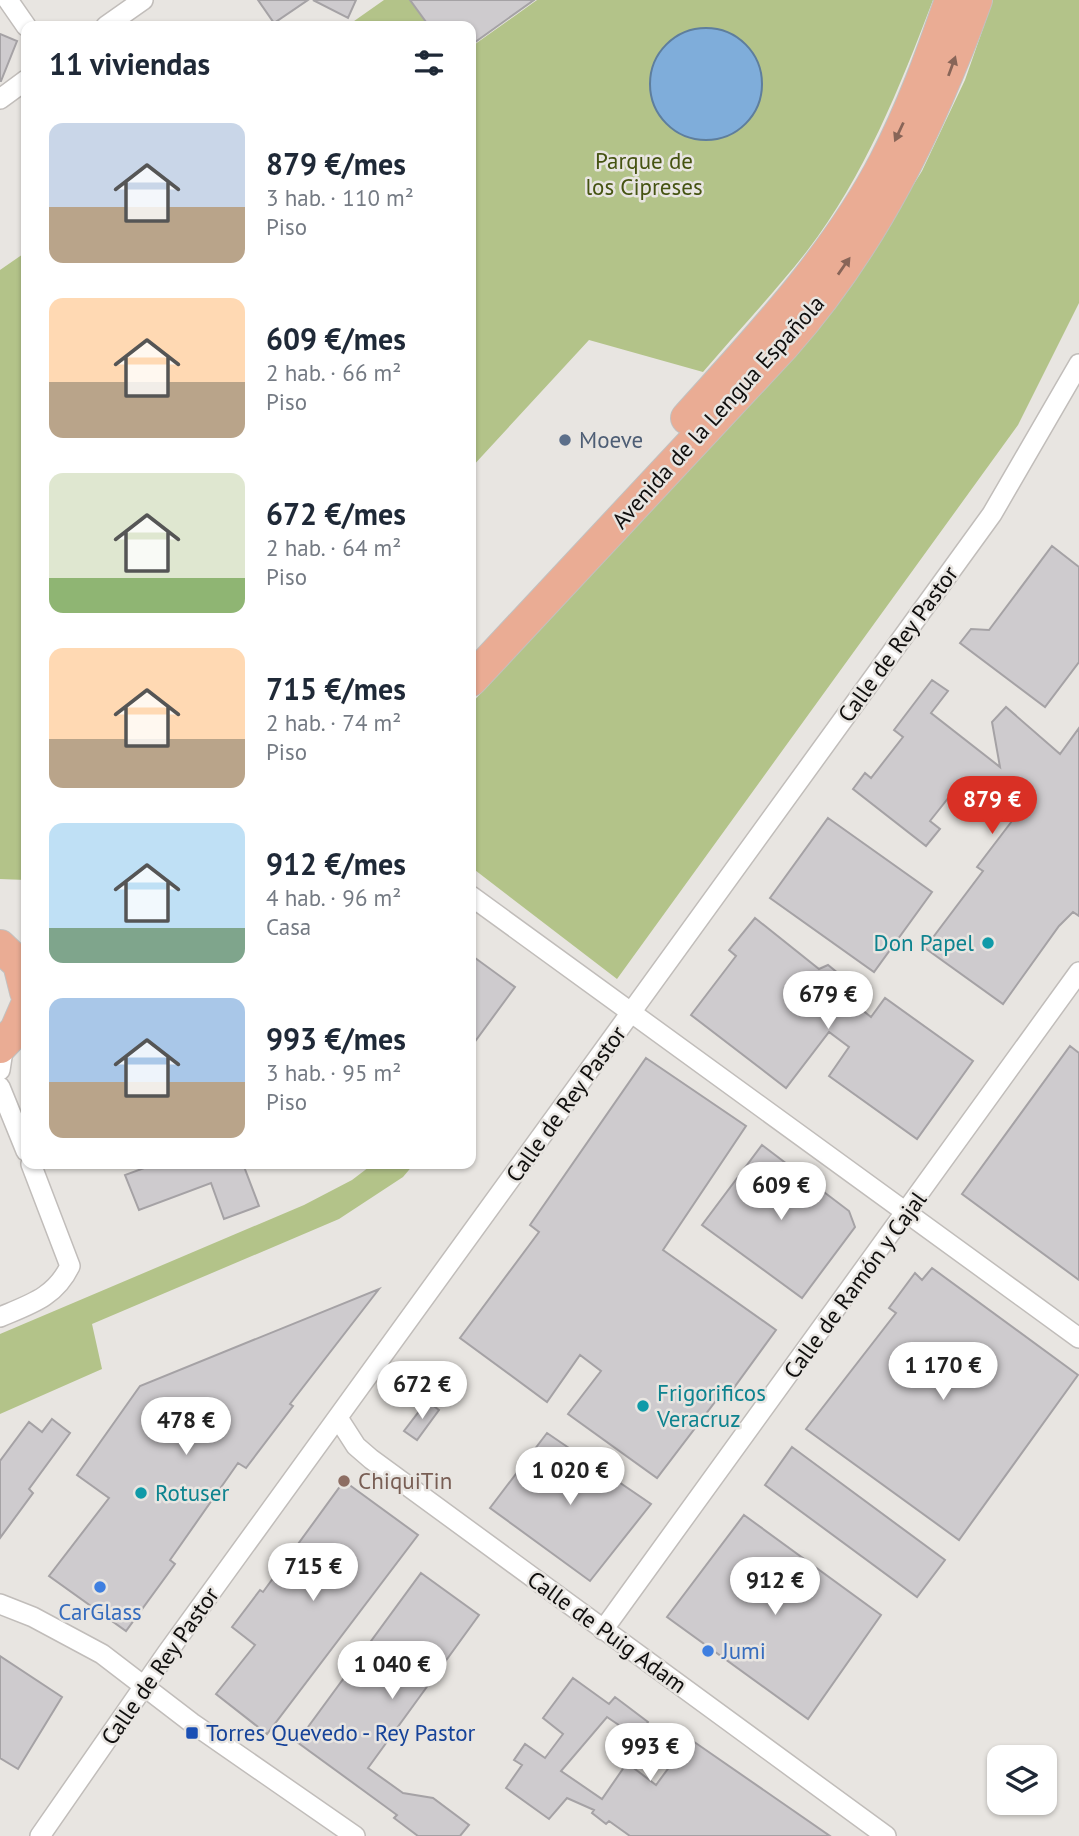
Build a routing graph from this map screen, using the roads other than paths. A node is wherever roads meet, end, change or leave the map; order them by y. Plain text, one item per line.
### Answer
1 (8, 0) edge
2 (142, 0) edge
3 (951, 0) edge
4 (976, 0) edge
5 (23, 21) edge
6 (113, 21) edge
7 (21, 84) edge
8 (0, 99) edge
9 (1079, 364) edge
10 (476, 644) edge
11 (476, 675) edge
12 (476, 900) edge
13 (21, 937) edge
14 (0, 939) edge
15 (0, 946) edge
16 (21, 972) edge
17 (1079, 972) edge
18 (632, 1012) junction
19 (21, 1018) edge
20 (1, 1053) edge
21 (0, 1087) edge
22 (21, 1139) edge
23 (33, 1169) edge
24 (907, 1212) junction
25 (0, 1317) edge
26 (1079, 1338) edge
27 (338, 1418) junction
28 (0, 1604) edge
29 (603, 1630) junction
30 (145, 1686) junction
31 (40, 1836) edge
32 (355, 1836) edge
33 (886, 1836) edge

1 - 5 street
2 - 6 street
3 -> 10 highway, Avenida de la Lengua Española
11 -> 4 highway, Avenida de la Lengua Española
7 - 8 street
9 - 18 street, Calle de Rey Pastor
12 - 18 street
13 - 14 highway
15 - 16 highway
17 - 24 street, Calle de Ramón y Cajal
18 - 24 street
18 - 27 street, Calle de Rey Pastor
19 - 20 highway
21 - 22 street
23 - 25 street
24 - 26 street
24 - 29 street, Calle de Ramón y Cajal
27 - 29 street, Calle de Puig Adam
27 - 30 street, Calle de Rey Pastor
28 - 30 street
29 - 33 street, Calle de Puig Adam
30 - 31 street, Calle de Rey Pastor
30 - 32 street

